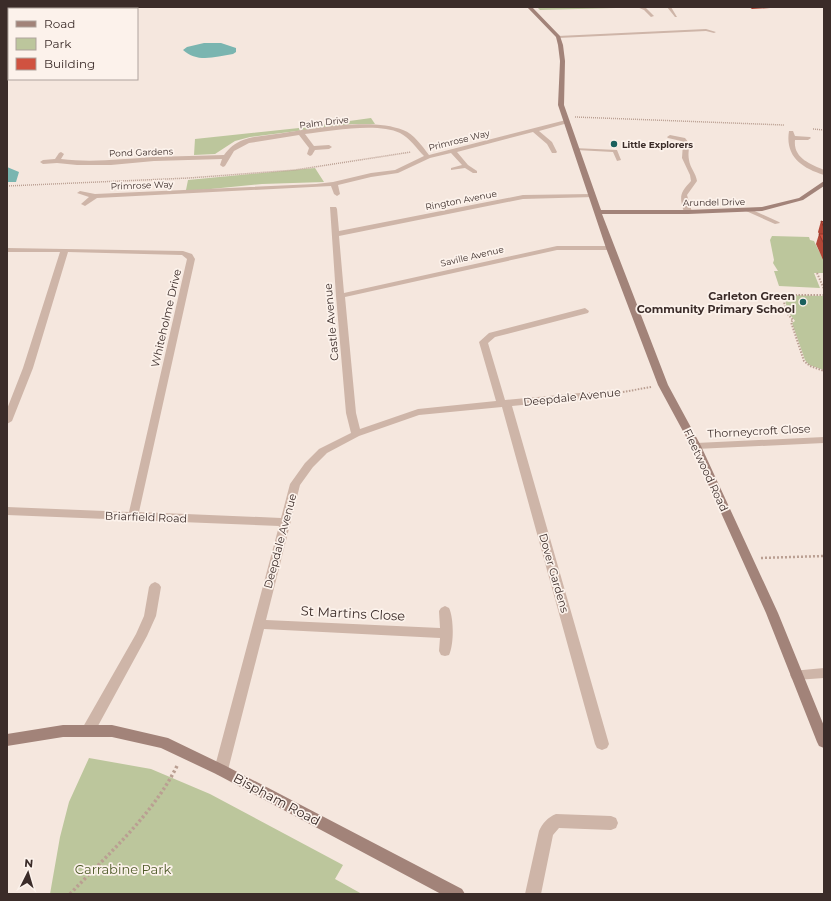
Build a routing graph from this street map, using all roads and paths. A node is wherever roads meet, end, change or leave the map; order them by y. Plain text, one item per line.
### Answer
1 (529, 7) edge
2 (639, 7) edge
3 (669, 7) edge
4 (652, 16) dead end
5 (676, 16) dead end
6 (714, 32) dead end
7 (558, 37) junction
8 (566, 120) junction
9 (787, 125) dead end
10 (534, 130) junction
11 (301, 134) junction
12 (670, 137) dead end
13 (808, 138) dead end
14 (329, 147) dead end
15 (576, 149) junction
16 (422, 150) junction
17 (453, 151) junction
18 (554, 152) dead end
19 (61, 154) dead end
20 (428, 156) junction
21 (226, 157) junction
22 (56, 160) junction
23 (619, 160) dead end
24 (43, 162) dead end
25 (223, 165) dead end
26 (466, 166) junction
27 (453, 169) dead end
28 (475, 172) dead end
29 (824, 173) edge
30 (824, 183) edge
31 (334, 184) junction
32 (7, 186) edge
33 (80, 194) dead end
34 (337, 194) dead end
35 (95, 196) junction
36 (592, 196) junction
37 (85, 204) dead end
38 (333, 209) dead end
39 (748, 210) junction
40 (598, 212) junction
41 (688, 212) junction
42 (777, 223) dead end
43 (336, 234) junction
44 (610, 248) junction
45 (7, 250) edge
46 (65, 250) junction
47 (817, 273) dead end
48 (824, 289) edge
49 (824, 295) edge
50 (340, 296) junction
51 (585, 311) dead end
52 (824, 371) edge
53 (664, 385) junction
54 (612, 394) joint
55 (503, 403) junction
56 (7, 421) edge
57 (356, 434) junction
58 (824, 440) edge
59 (696, 446) junction
60 (7, 511) edge
61 (134, 517) junction
62 (284, 522) junction
63 (824, 556) edge
64 (747, 558) junction
65 (155, 587) dead end
66 (445, 611) dead end
67 (258, 624) junction
68 (447, 633) junction
69 (446, 651) dead end
70 (824, 673) edge
71 (796, 675) junction
72 (88, 731) junction
73 (7, 740) edge
74 (824, 742) edge
75 (602, 744) dead end
76 (184, 753) junction
77 (221, 770) junction
78 (611, 823) dead end
79 (70, 894) edge
80 (457, 894) edge
81 (533, 894) edge

1 - 7 main road
2 - 4 lane
3 - 5 lane
6 - 7 lane
7 - 8 main road, Fleetwood Road
8 - 9 path
8 - 10 street, Primrose Way
8 - 15 main road, Fleetwood Road
10 - 17 street, Primrose Way
10 - 18 street
11 - 14 street
11 - 16 street, Palm Drive
11 - 21 street, Palm Drive
12 - 41 street
13 - 29 street
15 - 23 lane
15 - 36 main road, Fleetwood Road
16 - 20 street, Palm Drive
16 - 32 path
17 - 20 street, Primrose Way
17 - 26 street
19 - 22 street
20 - 31 street, Primrose Way
21 - 22 street, Pond Gardens
21 - 25 street, Palm Drive
22 - 24 street, Pond Gardens
26 - 27 street
26 - 28 street
30 - 39 main road, Arundel Drive
31 - 34 street
31 - 35 street, Primrose Way
33 - 35 street, Primrose Way
35 - 37 street
36 - 40 main road, Fleetwood Road
36 - 43 street, Rington Avenue
38 - 43 street, Castle Avenue
39 - 41 main road, Arundel Drive
39 - 42 lane
40 - 41 main road, Arundel Drive
40 - 44 main road, Fleetwood Road
43 - 50 street, Castle Avenue
44 - 50 street, Saville Avenue
44 - 53 main road, Fleetwood Road
45 - 46 street, Whiteholme Drive
46 - 56 street
46 - 61 street, Whiteholme Drive
47 - 48 path
49 - 52 path
50 - 57 street, Castle Avenue
51 - 55 street, Dover Gardens
53 - 54 path, Deepdale Avenue
53 - 59 main road, Fleetwood Road
54 - 55 street, Deepdale Avenue
55 - 57 street, Deepdale Avenue
55 - 75 street, Dover Gardens
57 - 62 street, Deepdale Avenue
58 - 59 street, Thorneycroft Close
59 - 64 main road, Fleetwood Road
60 - 61 street, Briarfield Road
61 - 62 street, Briarfield Road
62 - 67 street, Deepdale Avenue
63 - 64 path
64 - 71 main road, Fleetwood Road
65 - 72 street
66 - 68 street
67 - 68 street, St Martins Close
67 - 77 street, Deepdale Avenue
68 - 69 street
70 - 71 street
71 - 74 main road, Fleetwood Road
72 - 73 main road, Bispham Road
72 - 76 main road, Bispham Road
76 - 77 main road, Bispham Road
76 - 79 path
77 - 80 main road, Bispham Road
78 - 81 street

